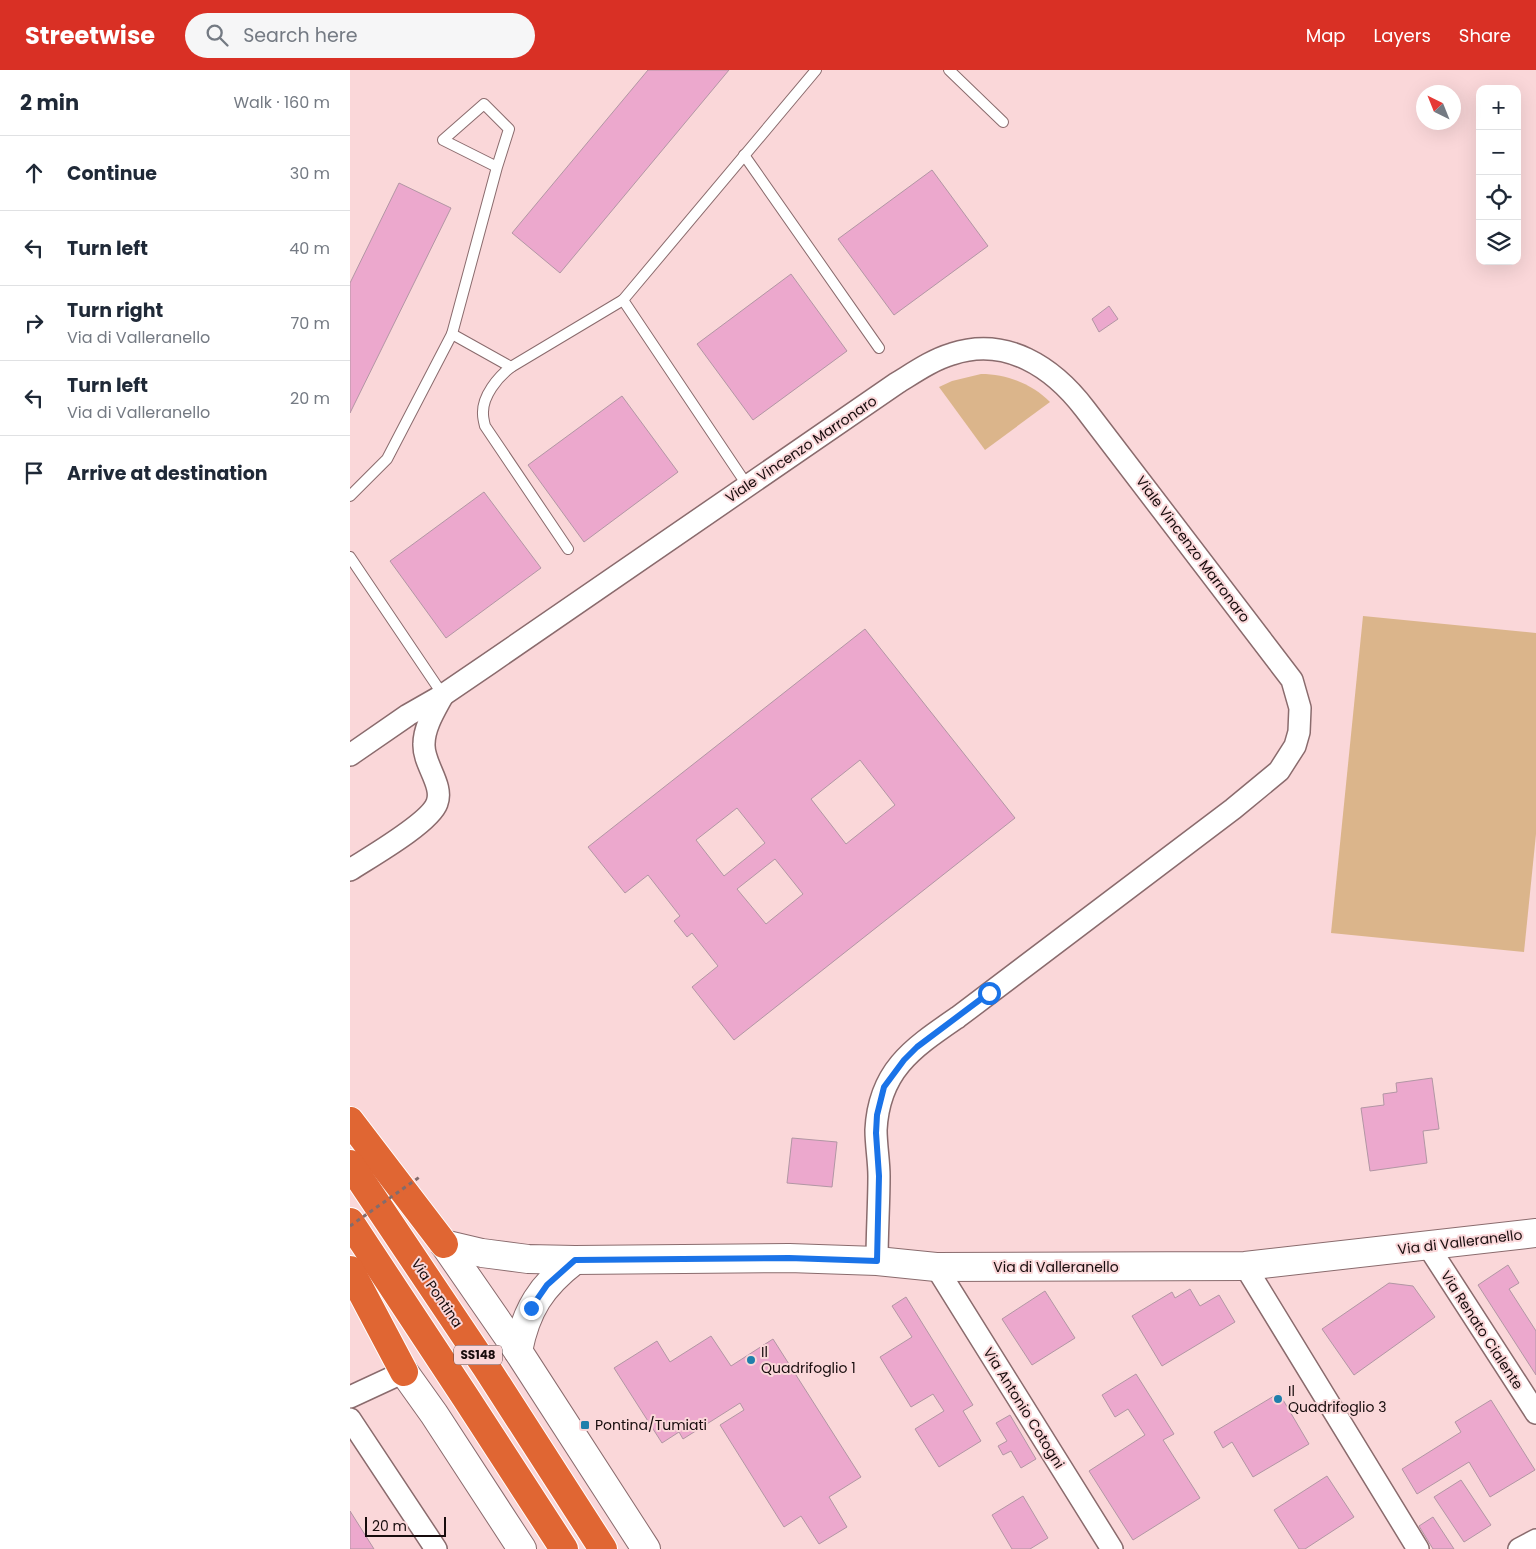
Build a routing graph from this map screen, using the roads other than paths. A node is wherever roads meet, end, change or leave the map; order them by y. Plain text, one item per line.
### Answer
1 (816, 70) edge
2 (949, 70) edge
3 (1003, 122) dead end
4 (744, 155) junction
5 (497, 167) junction
6 (622, 300) junction
7 (452, 334) junction
8 (879, 348) dead end
9 (511, 367) junction
10 (747, 486) junction
11 (350, 496) edge
12 (568, 549) dead end
13 (350, 556) edge
14 (443, 695) junction
15 (350, 755) edge
16 (350, 870) edge
17 (350, 1121) edge
18 (350, 1164) edge
19 (350, 1224) edge
20 (1536, 1233) edge
21 (444, 1244) junction
22 (1428, 1246) junction
23 (575, 1260) junction
24 (877, 1261) junction
25 (1246, 1266) junction
26 (936, 1267) junction
27 (350, 1270) edge
28 (518, 1352) junction
29 (404, 1372) junction
30 (350, 1397) edge
31 (1536, 1413) edge
32 (350, 1419) edge
33 (1536, 1540) edge
34 (436, 1549) edge
35 (522, 1549) edge
36 (564, 1549) edge
37 (603, 1549) edge
38 (646, 1549) edge
39 (1112, 1549) edge
40 (1418, 1549) edge
41 (1519, 1549) edge

1 - 4 lane
2 - 3 lane
4 - 6 lane
4 - 8 lane
5 - 5 lane
5 - 7 lane
6 - 9 lane
6 - 10 lane
7 - 9 lane
7 - 11 lane
9 - 12 lane
10 - 14 street, Viale Vincenzo Marronaro
10 - 24 street, Viale Vincenzo Marronaro
13 - 14 lane
14 - 15 street, Viale Vincenzo Marronaro
14 - 16 street, Viale Vincenzo Marronaro
17 - 21 highway
18 - 37 highway, Via Pontina / SS148
19 - 36 highway, SS148
20 - 22 street, Via di Valleranello
21 - 23 street, Via di Valleranello
21 - 28 street
22 - 25 street, Via di Valleranello
22 - 31 street, Via Renato Cialente
23 - 24 street, Via di Valleranello
23 - 28 street
24 - 26 street, Via di Valleranello
25 - 26 street, Via di Valleranello
25 - 40 street
26 - 39 street, Via Antonio Cotogni
27 - 29 highway
28 - 38 street
29 - 30 street
29 - 35 street
32 - 34 street
33 - 41 street

